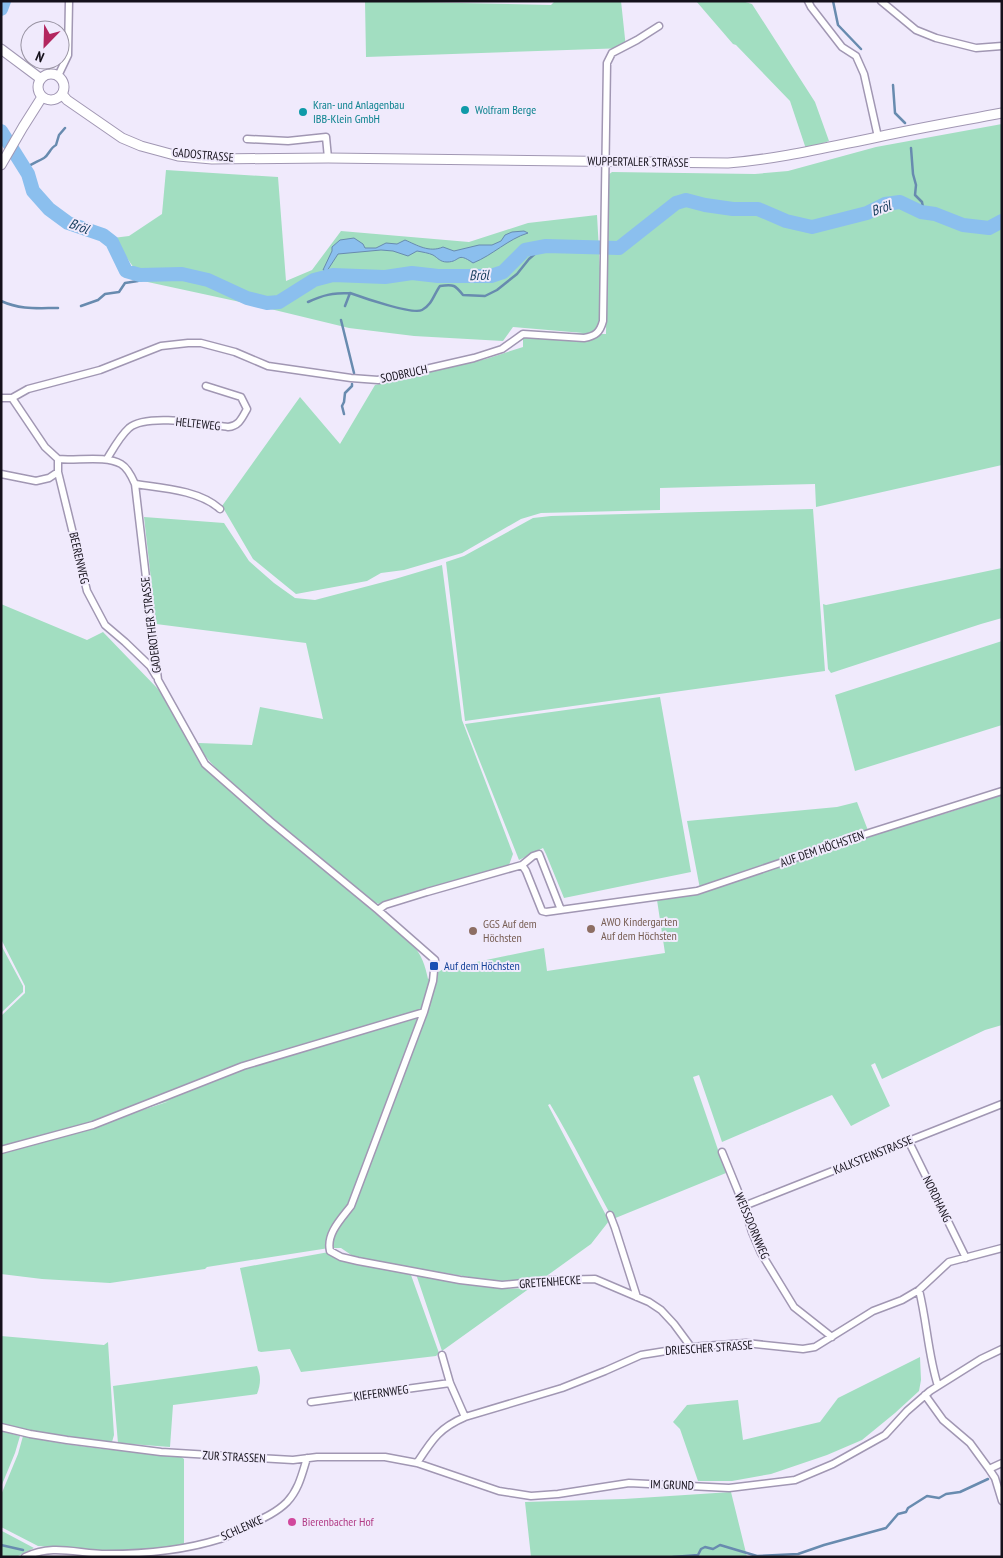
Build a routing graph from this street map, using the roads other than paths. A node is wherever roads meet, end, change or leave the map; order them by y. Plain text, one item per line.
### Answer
1 (68, 1) edge
2 (808, 1) edge
3 (881, 1) edge
4 (659, 26) dead end
5 (1002, 46) edge
6 (1, 49) edge
7 (58, 76) junction
8 (41, 79) junction
9 (62, 94) junction
10 (42, 98) junction
11 (1002, 113) edge
12 (878, 137) junction
13 (247, 139) dead end
14 (270, 158) joint
15 (328, 158) junction
16 (3, 162) edge
17 (605, 162) junction
18 (206, 386) dead end
19 (1, 398) edge
20 (12, 398) junction
21 (58, 459) junction
22 (107, 459) junction
23 (58, 472) junction
24 (1, 474) edge
25 (135, 484) junction
26 (220, 509) dead end
27 (158, 680) junction
28 (1002, 790) edge
29 (522, 865) junction
30 (378, 910) junction
31 (561, 910) junction
32 (424, 1012) junction
33 (1002, 1104) edge
34 (908, 1140) junction
35 (1, 1150) edge
36 (722, 1152) dead end
37 (744, 1206) junction
38 (610, 1215) dead end
39 (1002, 1248) edge
40 (966, 1258) junction
41 (919, 1290) junction
42 (637, 1297) junction
43 (832, 1337) junction
44 (691, 1347) junction
45 (1002, 1349) edge
46 (442, 1356) dead end
47 (450, 1383) junction
48 (938, 1386) junction
49 (925, 1395) junction
50 (311, 1402) dead end
51 (465, 1417) junction
52 (1, 1427) edge
53 (307, 1458) junction
54 (1002, 1462) edge
55 (417, 1463) junction
56 (989, 1469) junction
57 (1002, 1501) edge
58 (25, 1557) edge

1 - 7 street
2 - 12 street
3 - 5 street
4 - 17 street, SODBRUCH
6 - 8 main road
7 - 8 main road
7 - 9 main road
8 - 10 main road
9 - 10 main road
9 - 14 main road, GADOSTRASSE
10 - 16 main road
11 - 12 main road, WUPPERTALER STRASSE
12 - 17 main road, WUPPERTALER STRASSE
13 - 15 street
14 - 15 main road, WUPPERTALER STRASSE
15 - 17 main road, WUPPERTALER STRASSE
17 - 20 street, SODBRUCH
18 - 22 street, HELTEWEG
19 - 20 street
20 - 21 street
21 - 22 street, GADEROTHER STRASSE
21 - 23 street, BEERENWEG
22 - 25 street, GADEROTHER STRASSE
23 - 24 street
23 - 27 street, BEERENWEG
25 - 26 street
25 - 27 street, GADEROTHER STRASSE
27 - 30 street, GADEROTHER STRASSE
28 - 31 street, AUF DEM HÖCHSTEN
29 - 30 street
29 - 31 street, AUF DEM HÖCHSTEN
29 - 31 street
30 - 32 street, GADEROTHER STRASSE
32 - 35 street
32 - 42 street, GRETENHECKE
33 - 34 street, KALKSTEINSTRASSE
34 - 37 street, KALKSTEINSTRASSE
34 - 40 street, NORDHANG
36 - 37 street, WEISSDORNWEG
37 - 43 street, WEISSDORNWEG
38 - 42 street
39 - 40 street, DRIESCHER STRASSE
40 - 41 street, DRIESCHER STRASSE
41 - 43 street, DRIESCHER STRASSE
41 - 48 street
42 - 44 street, GRETENHECKE
43 - 44 street, DRIESCHER STRASSE
44 - 51 street, DRIESCHER STRASSE
45 - 48 street, IM GRUND
46 - 47 street
47 - 50 street, KIEFERNWEG
47 - 51 street
48 - 49 street, IM GRUND
49 - 55 street, IM GRUND
49 - 56 street
51 - 55 street, DRIESCHER STRASSE
52 - 53 street, ZUR STRASSEN
53 - 55 street, IM GRUND
53 - 58 street, SCHLENKE
54 - 56 street
56 - 57 street

